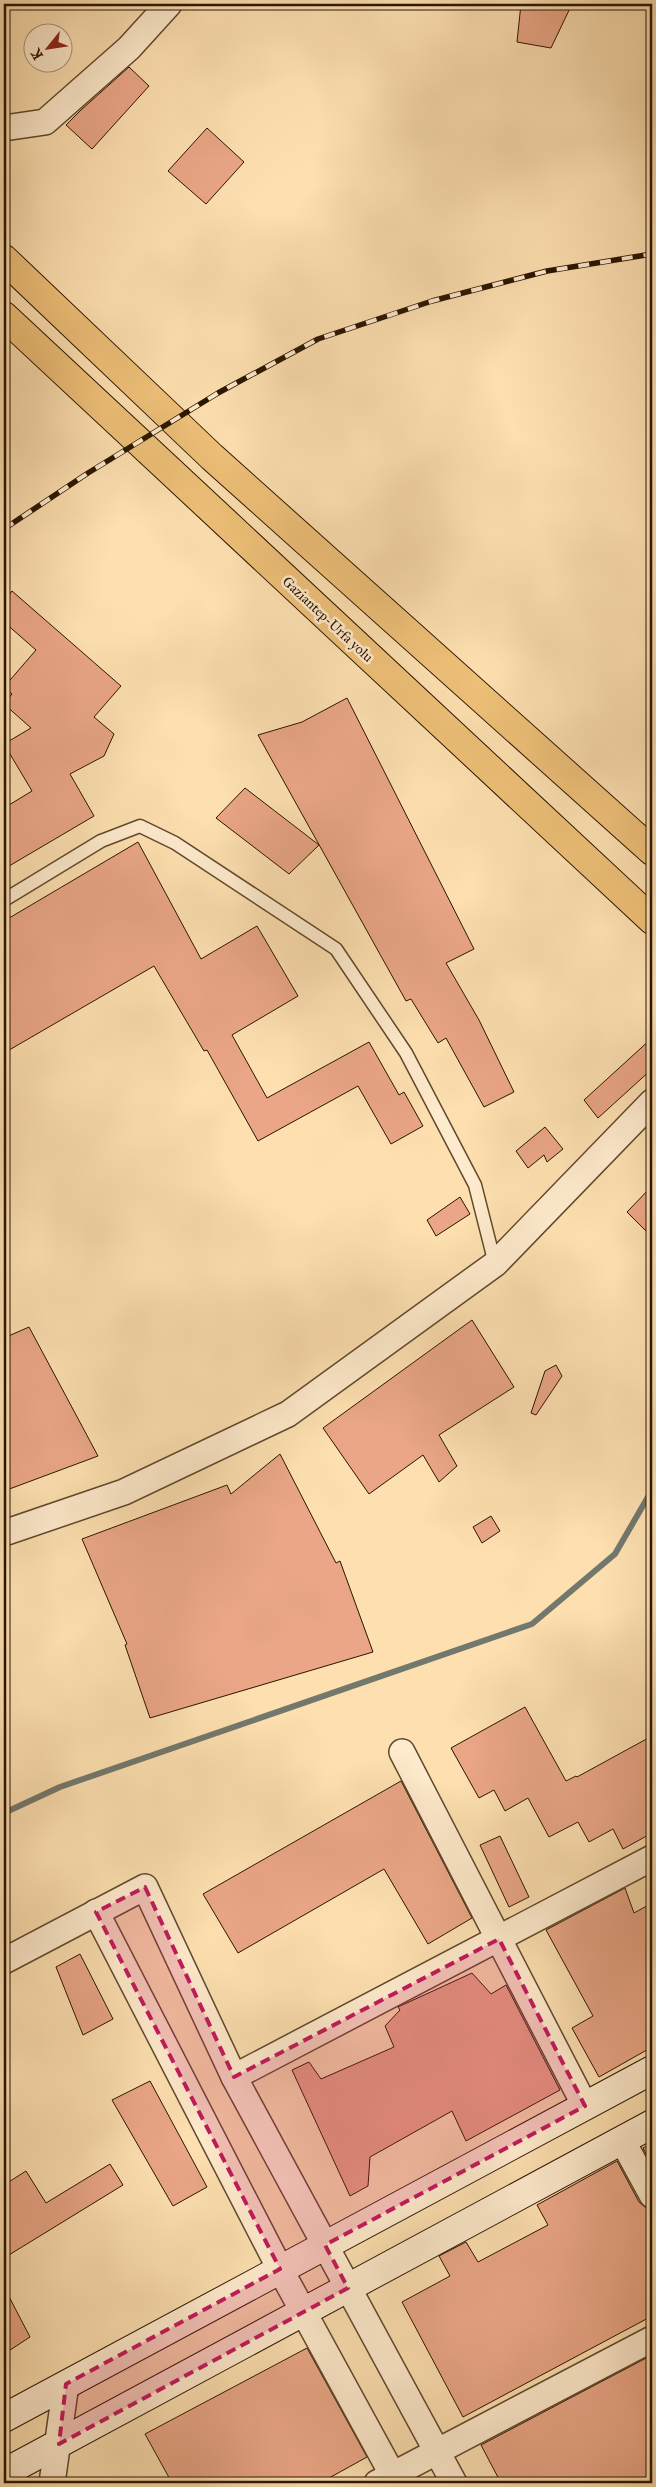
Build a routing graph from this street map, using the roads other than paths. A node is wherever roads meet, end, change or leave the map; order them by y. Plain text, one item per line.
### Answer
1 (169, 4) edge
2 (4, 128) edge
3 (4, 259) edge
4 (4, 316) edge
5 (652, 851) edge
6 (4, 900) edge
7 (652, 920) edge
8 (652, 1102) edge
9 (496, 1264) junction
10 (4, 1532) edge
11 (402, 1752) dead end
12 (652, 1858) edge
13 (96, 1912) junction
14 (499, 1939) junction
15 (4, 1961) edge
16 (652, 2070) edge
17 (234, 2077) junction
18 (585, 2106) junction
19 (652, 2124) edge
20 (622, 2140) junction
21 (652, 2195) edge
22 (325, 2245) junction
23 (280, 2269) junction
24 (348, 2288) junction
25 (303, 2312) junction
26 (652, 2339) edge
27 (66, 2384) junction
28 (4, 2418) edge
29 (58, 2444) junction
30 (436, 2451) junction
31 (4, 2473) edge
32 (389, 2480) edge
33 (52, 2483) edge
34 (454, 2483) edge

1 - 2 street
3 - 5 highway
4 - 7 highway, Gaziantep-Urfa yolu
6 - 9 lane
8 - 9 street
9 - 10 street
11 - 14 street
12 - 14 street
13 - 15 street
13 - 17 street
13 - 23 street
14 - 17 street
14 - 18 street
16 - 18 main road
17 - 22 street
18 - 22 main road
19 - 20 main road
20 - 21 street
20 - 24 main road
22 - 23 main road
22 - 24 street
23 - 25 street
23 - 27 main road
24 - 25 main road
24 - 30 street
25 - 29 main road
25 - 32 street
26 - 30 street
27 - 28 main road
27 - 29 street
29 - 31 main road
29 - 33 street
30 - 32 street
30 - 34 street

